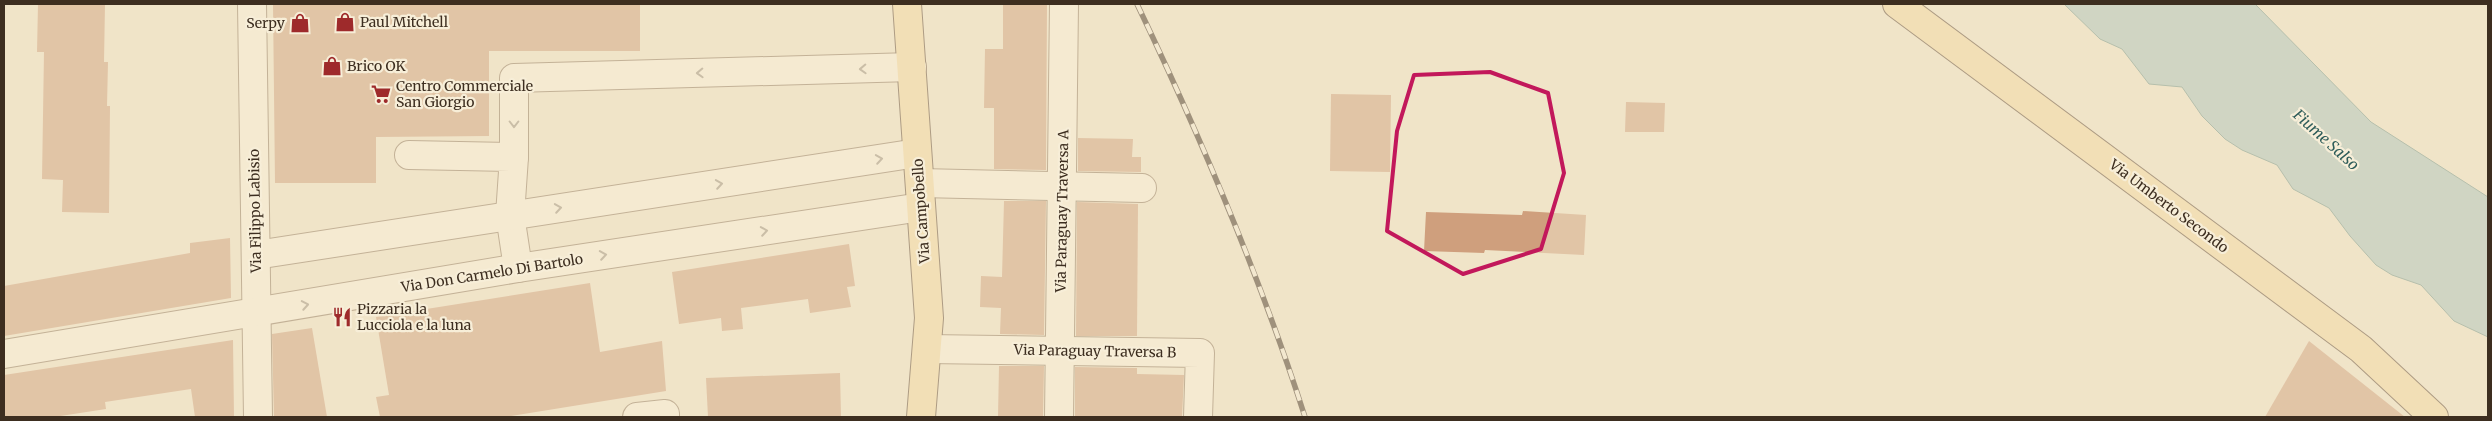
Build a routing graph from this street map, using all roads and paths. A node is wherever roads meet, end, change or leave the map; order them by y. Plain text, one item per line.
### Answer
1 (252, 4) edge
2 (907, 4) edge
3 (1064, 4) edge
4 (1898, 4) edge
5 (912, 67) junction
6 (917, 153) junction
7 (408, 155) dead end
8 (514, 156) junction
9 (1062, 186) junction
10 (1142, 188) dead end
11 (921, 195) junction
12 (510, 216) junction
13 (256, 255) junction
14 (518, 268) junction
15 (257, 313) junction
16 (927, 349) junction
17 (1060, 351) junction
18 (4, 354) edge
19 (665, 415) edge
20 (258, 417) edge
21 (637, 417) edge
22 (920, 417) edge
23 (1059, 417) edge
24 (1198, 417) edge
25 (2434, 417) edge

1 - 13 street, Via Filippo Labisio
2 - 5 main road, Via Campobello
3 - 9 street, Via Paraguay Traversa A
4 - 25 main road, Via Umberto Secondo
5 - 6 main road, Via Campobello
5 -> 8 street
6 - 11 main road, Via Campobello
12 -> 6 street
7 - 8 street
8 - 12 street
9 - 10 street, Via Don Carmelo Di Bartolo
9 - 11 street, Via Don Carmelo Di Bartolo
9 - 17 street, Via Paraguay Traversa A
14 -> 11 street, Via Don Carmelo Di Bartolo
11 - 16 main road, Via Campobello
12 - 13 street
12 - 14 street
13 - 15 street, Via Filippo Labisio
15 -> 14 street, Via Don Carmelo Di Bartolo
15 - 18 street, Via Don Carmelo Di Bartolo
15 - 20 street, Via Filippo Labisio
16 - 17 street, Via Paraguay Traversa B
16 - 22 main road, Via Campobello
17 - 23 street, Via Paraguay Traversa A
17 - 24 street, Via Paraguay Traversa B
19 - 21 street

